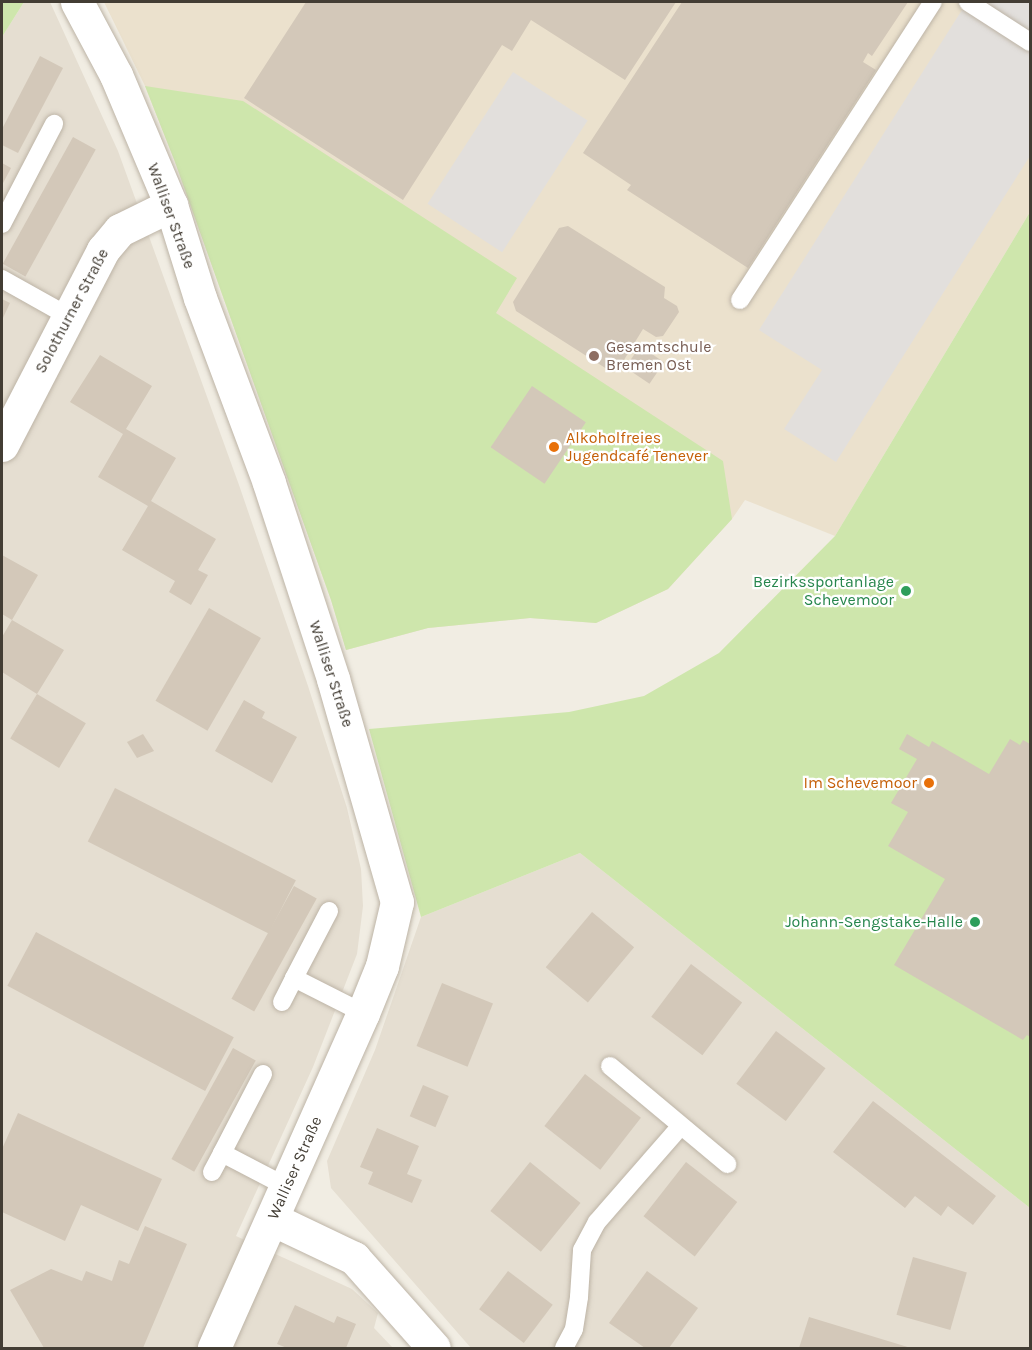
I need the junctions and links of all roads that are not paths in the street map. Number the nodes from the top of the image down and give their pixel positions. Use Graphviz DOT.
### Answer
graph roads {
  1 [pos="78,2"];
  2 [pos="933,2"];
  3 [pos="968,2"];
  4 [pos="1030,42"];
  5 [pos="54,124"];
  6 [pos="171,204"];
  7 [pos="2,224"];
  8 [pos="2,279"];
  9 [pos="740,300"];
  10 [pos="68,316"];
  11 [pos="2,445"];
  12 [pos="329,911"];
  13 [pos="294,978"];
  14 [pos="282,1002"];
  15 [pos="363,1013"];
  16 [pos="610,1066"];
  17 [pos="263,1074"];
  18 [pos="680,1126"];
  19 [pos="222,1153"];
  20 [pos="727,1164"];
  21 [pos="212,1172"];
  22 [pos="287,1187"];
  23 [pos="272,1219"];
  24 [pos="214,1348"];
  25 [pos="434,1348"];
  26 [pos="564,1348"];
  1 -- 6 [label="street, Walliser Straße"];
  2 -- 9 [label="lane"];
  3 -- 4 [label="lane"];
  5 -- 7 [label="lane"];
  6 -- 10 [label="street, Solothurner Straße"];
  6 -- 15 [label="street, Walliser Straße"];
  8 -- 10 [label="lane"];
  10 -- 11 [label="street, Solothurner Straße"];
  12 -- 13 [label="lane"];
  13 -- 14 [label="lane"];
  13 -- 15 [label="lane"];
  15 -- 22 [label="street, Walliser Straße"];
  16 -- 18 [label="lane"];
  17 -- 19 [label="lane"];
  18 -- 20 [label="lane"];
  18 -- 26 [label="lane"];
  19 -- 21 [label="lane"];
  19 -- 22 [label="lane"];
  22 -- 23 [label="street, Walliser Straße"];
  23 -- 24 [label="street, Walliser Straße"];
  23 -- 25 [label="street"];
}
